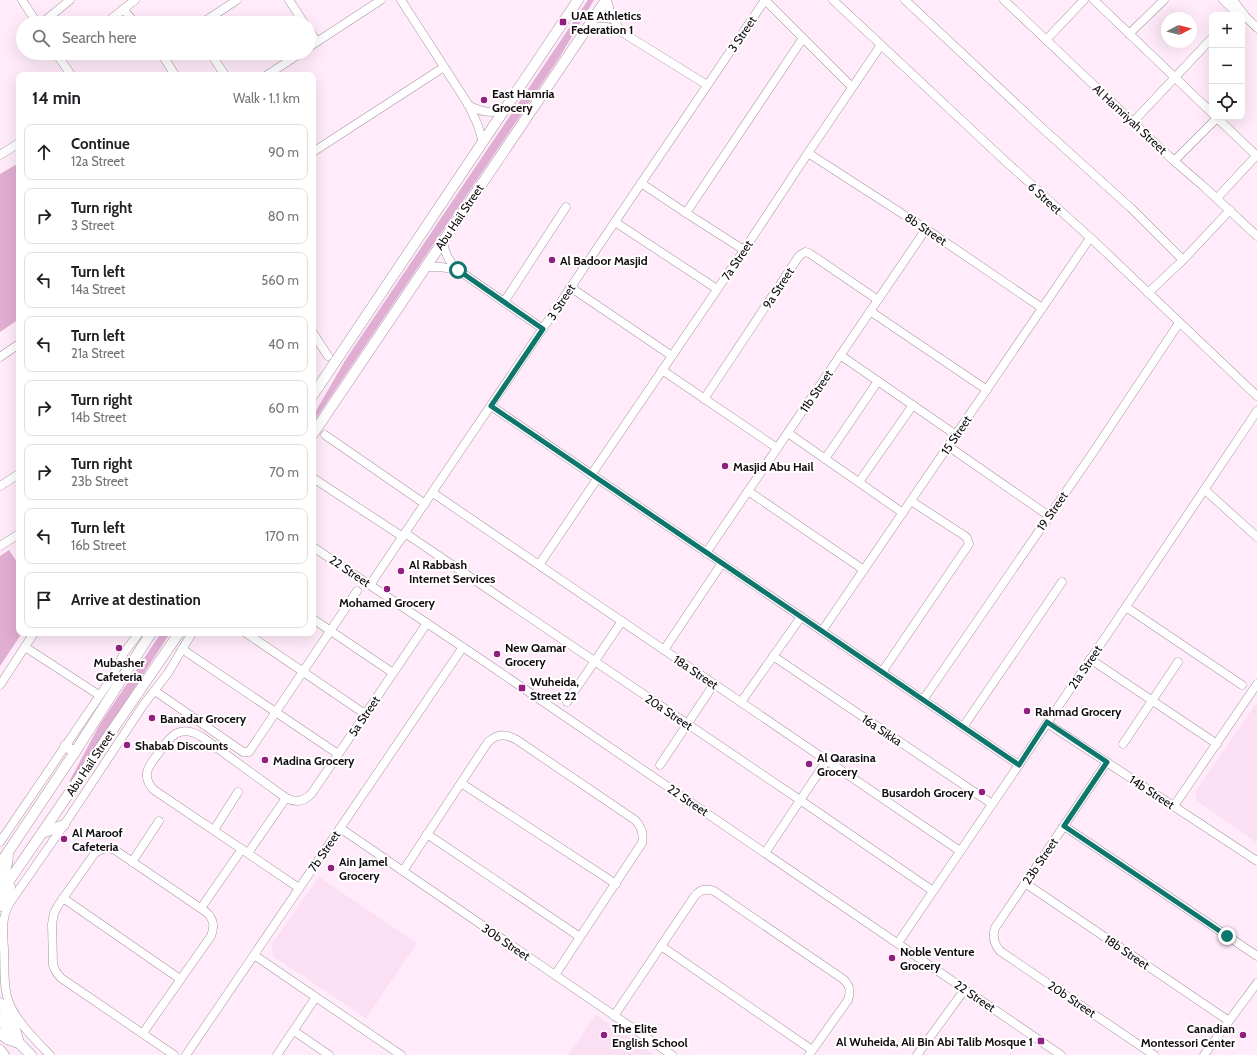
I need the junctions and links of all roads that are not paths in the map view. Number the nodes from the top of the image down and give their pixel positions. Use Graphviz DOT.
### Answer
graph roads {
  1 [pos="22,0"];
  2 [pos="70,0"];
  3 [pos="134,0"];
  4 [pos="238,0"];
  5 [pos="289,0"];
  6 [pos="382,0"];
  7 [pos="401,0"];
  8 [pos="578,0"];
  9 [pos="606,0"];
  10 [pos="765,0"];
  11 [pos="833,0"];
  12 [pos="905,0"];
  13 [pos="1004,0"];
  14 [pos="1084,0"];
  15 [pos="1094,0"];
  16 [pos="1164,0"];
  17 [pos="1222,0"];
  18 [pos="1233,0"];
  19 [pos="124,9"];
  20 [pos="1237,12"];
  21 [pos="32,16"];
  22 [pos="51,16"];
  23 [pos="115,16"];
  24 [pos="130,16"];
  25 [pos="213,16"];
  26 [pos="299,16"];
  27 [pos="1245,16"];
  28 [pos="587,28"];
  29 [pos="1257,28"];
  30 [pos="620,31"];
  31 [pos="1129,34"];
  32 [pos="804,38"];
  33 [pos="1046,40"];
  34 [pos="1209,41"];
  35 [pos="317,42"];
  36 [pos="881,45"];
  37 [pos="61,60"];
  38 [pos="166,60"];
  39 [pos="215,60"];
  40 [pos="290,60"];
  41 [pos="444,67"];
  42 [pos="69,72"];
  43 [pos="173,72"];
  44 [pos="223,72"];
  45 [pos="272,72"];
  46 [pos="1175,77"];
  47 [pos="708,85"];
  48 [pos="852,87"];
  49 [pos="468,104"];
  50 [pos="504,110"];
  51 [pos="1209,110"];
  52 [pos="1211,120"];
  53 [pos="1219,120"];
  54 [pos="1133,122"];
  55 [pos="483,142"];
  56 [pos="16,145"];
  57 [pos="316,150"];
  58 [pos="808,153"];
  59 [pos="0,155"];
  60 [pos="1257,156"];
  61 [pos="1174,161"];
  62 [pos="641,183"];
  63 [pos="1217,198"];
  64 [pos="566,207"];
  65 [pos="1230,210"];
  66 [pos="686,213"];
  67 [pos="615,222"];
  68 [pos="926,228"];
  69 [pos="1257,236"];
  70 [pos="1090,238"];
  71 [pos="443,241"];
  72 [pos="744,250"];
  73 [pos="1184,260"];
  74 [pos="425,267"];
  75 [pos="458,270"];
  76 [pos="570,287"];
  77 [pos="717,290"];
  78 [pos="1148,293"];
  79 [pos="878,300"];
  80 [pos="504,302"];
  81 [pos="1042,308"];
  82 [pos="870,311"];
  83 [pos="1179,323"];
  84 [pos="543,329"];
  85 [pos="316,338"];
  86 [pos="16,346"];
  87 [pos="840,355"];
  88 [pos="328,356"];
  89 [pos="672,356"];
  90 [pos="0,357"];
  91 [pos="662,370"];
  92 [pos="878,381"];
  93 [pos="987,390"];
  94 [pos="316,391"];
  95 [pos="1257,396"];
  96 [pos="704,399"];
  97 [pos="913,405"];
  98 [pos="491,406"];
  99 [pos="1257,411"];
  100 [pos="316,430"];
  101 [pos="788,433"];
  102 [pos="325,435"];
  103 [pos="956,435"];
  104 [pos="948,446"];
  105 [pos="777,448"];
  106 [pos="825,459"];
  107 [pos="16,476"];
  108 [pos="594,476"];
  109 [pos="316,480"];
  110 [pos="859,482"];
  111 [pos="0,486"];
  112 [pos="748,490"];
  113 [pos="1205,490"];
  114 [pos="433,493"];
  115 [pos="911,500"];
  116 [pos="425,504"];
  117 [pos="903,513"];
  118 [pos="1049,516"];
  119 [pos="404,535"];
  120 [pos="16,536"];
  121 [pos="1257,537"];
  122 [pos="0,546"];
  123 [pos="316,549"];
  124 [pos="706,553"];
  125 [pos="722,563"];
  126 [pos="539,565"];
  127 [pos="864,570"];
  128 [pos="1062,582"];
  129 [pos="370,585"];
  130 [pos="357,591"];
  131 [pos="1126,607"];
  132 [pos="801,617"];
  133 [pos="316,621"];
  134 [pos="622,621"];
  135 [pos="427,623"];
  136 [pos="330,631"];
  137 [pos="822,632"];
  138 [pos="32,636"];
  139 [pos="136,636"];
  140 [pos="149,636"];
  141 [pos="177,636"];
  142 [pos="190,636"];
  143 [pos="250,636"];
  144 [pos="25,647"];
  145 [pos="463,647"];
  146 [pos="182,649"];
  147 [pos="664,650"];
  148 [pos="773,656"];
  149 [pos="1090,659"];
  150 [pos="594,662"];
  151 [pos="1178,662"];
  152 [pos="303,671"];
  153 [pos="882,672"];
  154 [pos="393,673"];
  155 [pos="0,684"];
  156 [pos="714,684"];
  157 [pos="1257,684"];
  158 [pos="1242,685"];
  159 [pos="155,691"];
  160 [pos="99,695"];
  161 [pos="923,700"];
  162 [pos="1153,701"];
  163 [pos="567,702"];
  164 [pos="741,702"];
  165 [pos="276,712"];
  166 [pos="365,714"];
  167 [pos="1047,722"];
  168 [pos="687,724"];
  169 [pos="963,727"];
  170 [pos="1124,744"];
  171 [pos="1217,744"];
  172 [pos="65,746"];
  173 [pos="75,752"];
  174 [pos="338,754"];
  175 [pos="826,760"];
  176 [pos="1107,762"];
  177 [pos="660,765"];
  178 [pos="1019,765"];
  179 [pos="461,783"];
  180 [pos="238,792"];
  181 [pos="286,798"];
  182 [pos="800,800"];
  183 [pos="992,804"];
  184 [pos="1174,806"];
  185 [pos="159,821"];
  186 [pos="64,825"];
  187 [pos="1064,826"];
  188 [pos="340,828"];
  189 [pos="214,830"];
  190 [pos="42,833"];
  191 [pos="427,834"];
  192 [pos="0,842"];
  193 [pos="245,851"];
  194 [pos="960,851"];
  195 [pos="765,853"];
  196 [pos="4,855"];
  197 [pos="1257,861"];
  198 [pos="132,862"];
  199 [pos="0,864"];
  200 [pos="403,871"];
  201 [pos="11,878"];
  202 [pos="0,882"];
  203 [pos="1025,883"];
  204 [pos="616,884"];
  205 [pos="300,888"];
  206 [pos="933,891"];
  207 [pos="0,894"];
  208 [pos="63,898"];
  209 [pos="0,906"];
  210 [pos="201,908"];
  211 [pos="580,937"];
  212 [pos="994,942"];
  213 [pos="898,943"];
  214 [pos="661,946"];
  215 [pos="254,955"];
  216 [pos="1257,956"];
  217 [pos="555,975"];
  218 [pos="180,979"];
  219 [pos="1257,982"];
  220 [pos="966,989"];
  221 [pos="316,997"];
  222 [pos="0,1003"];
  223 [pos="614,1016"];
  224 [pos="0,1019"];
  225 [pos="1229,1022"];
  226 [pos="294,1031"];
  227 [pos="0,1033"];
  228 [pos="143,1034"];
  229 [pos="19,1043"];
  230 [pos="0,1050"];
  231 [pos="810,1053"];
  232 [pos="0,1054"];
  233 [pos="4,1055"];
  234 [pos="31,1055"];
  235 [pos="50,1055"];
  236 [pos="174,1055"];
  237 [pos="186,1055"];
  238 [pos="277,1055"];
  239 [pos="329,1055"];
  240 [pos="400,1055"];
  241 [pos="672,1055"];
  242 [pos="917,1055"];
  243 [pos="1062,1055"];
  244 [pos="1154,1055"];
  245 [pos="1204,1055"];
  1 -- 21 [label="street"];
  2 -- 22 [label="street"];
  3 -- 19 [label="street"];
  4 -- 25 [label="street"];
  5 -- 26 [label="street"];
  6 -- 35 [label="street"];
  7 -- 41 [label="street"];
  8 -- 50 [label="main road, Abu Hail Street"];
  9 -- 28 [label="main road, Abu Hail Street"];
  9 -- 30 [label="street"];
  10 -- 32 [label="street"];
  10 -- 47 [label="street, 3 Street"];
  11 -- 36 [label="street, 6 Street"];
  12 -- 73 [label="street"];
  13 -- 33 [label="street, Al Hamriyah Street"];
  14 -- 33 [label="street"];
  15 -- 31 [label="street"];
  16 -- 31 [label="street"];
  17 -- 20 [label="street"];
  18 -- 20 [label="street"];
  19 -- 23 [label="street"];
  19 -- 24 [label="street"];
  27 -- 29 [label="street"];
  28 -- 30 [label="street"];
  28 -- 71 [label="main road, Abu Hail Street"];
  30 -- 47 [label="street"];
  31 -- 46 [label="street"];
  32 -- 48 [label="street"];
  32 -- 66 [label="street"];
  33 -- 54 [label="street, Al Hamriyah Street"];
  34 -- 46 [label="street"];
  36 -- 48 [label="street, 7a Street"];
  36 -- 70 [label="street, 6 Street"];
  37 -- 42 [label="street"];
  38 -- 43 [label="street"];
  39 -- 44 [label="street"];
  40 -- 45 [label="street"];
  41 -- 49 [label="street"];
  41 -- 57 [label="street"];
  46 -- 51 [label="street"];
  46 -- 54 [label="street"];
  47 -- 62 [label="street, 3 Street"];
  48 -- 58 [label="street, 7a Street"];
  49 -- 50 [label="street"];
  49 -- 55 [label="street"];
  50 -- 55 [label="main road, Abu Hail Street"];
  52 -- 61 [label="street"];
  53 -- 60 [label="street"];
  54 -- 61 [label="street, Al Hamriyah Street"];
  55 -- 94 [label="main road, Abu Hail Street"];
  56 -- 59 [label="street"];
  58 -- 68 [label="street, 8b Street"];
  58 -- 72 [label="street, 7a Street"];
  60 -- 63 [label="street"];
  61 -- 63 [label="street, Al Hamriyah Street"];
  62 -- 66 [label="street"];
  62 -- 67 [label="street, 3 Street"];
  63 -- 65 [label="street, Al Hamriyah Street"];
  64 -- 80 [label="street"];
  65 -- 69 [label="street, Al Hamriyah Street"];
  65 -- 73 [label="street"];
  66 -- 72 [label="street"];
  67 -- 76 [label="street, 3 Street"];
  67 -- 77 [label="street"];
  68 -- 79 [label="street, 11b Street"];
  68 -- 81 [label="street, 8b Street"];
  70 -- 78 [label="street, 6 Street"];
  70 -- 81 [label="street, 15 Street"];
  71 -- 74 [label="main road, Abu Hail Street"];
  71 -- 75 [label="street"];
  72 -- 77 [label="street, 7a Street"];
  73 -- 78 [label="street"];
  74 -- 75 [label="street"];
  74 -- 100 [label="main road, Abu Hail Street"];
  75 -- 80 [label="street"];
  76 -- 84 [label="street, 3 Street"];
  76 -- 89 [label="street"];
  77 -- 89 [label="street, 7a Street"];
  78 -- 83 [label="street, 6 Street"];
  79 -- 82 [label="street, 11b Street"];
  79 -- 96 [label="street, 9a Street"];
  80 -- 84 [label="street"];
  81 -- 93 [label="street, 15 Street"];
  82 -- 87 [label="street, 11b Street"];
  82 -- 93 [label="street"];
  83 -- 95 [label="street, 6 Street"];
  83 -- 118 [label="street, 19 Street"];
  84 -- 98 [label="street, 3 Street"];
  85 -- 88 [label="street"];
  86 -- 90 [label="street"];
  87 -- 92 [label="street"];
  87 -- 101 [label="street, 11b Street"];
  89 -- 91 [label="street, 7a Street"];
  91 -- 96 [label="street"];
  91 -- 108 [label="street, 7a Street"];
  92 -- 97 [label="street"];
  92 -- 106 [label="street"];
  93 -- 103 [label="street, 15 Street"];
  96 -- 105 [label="street"];
  97 -- 103 [label="street"];
  97 -- 110 [label="street"];
  98 -- 108 [label="street"];
  98 -- 114 [label="street, 3 Street"];
  99 -- 113 [label="street, 21a Street"];
  101 -- 105 [label="street, 11b Street"];
  101 -- 106 [label="street"];
  102 -- 116 [label="street"];
  103 -- 104 [label="street, 15 Street"];
  104 -- 115 [label="street, 15 Street"];
  104 -- 118 [label="street"];
  105 -- 112 [label="street, 11b Street"];
  106 -- 110 [label="street"];
  107 -- 111 [label="street"];
  108 -- 124 [label="street"];
  108 -- 126 [label="street, 7a Street"];
  109 -- 119 [label="street, 20a Street"];
  110 -- 117 [label="street"];
  112 -- 124 [label="street, 11b Street"];
  112 -- 127 [label="street"];
  113 -- 121 [label="street"];
  113 -- 131 [label="street, 21a Street"];
  114 -- 116 [label="street, 3 Street"];
  114 -- 126 [label="street, 18a Street"];
  115 -- 117 [label="street, 15 Street"];
  115 -- 153 [label="street"];
  116 -- 119 [label="street, 3 Street"];
  117 -- 127 [label="street, 15 Street"];
  118 -- 161 [label="street, 19 Street"];
  119 -- 129 [label="street, 3 Street"];
  119 -- 150 [label="street, 20a Street"];
  120 -- 122 [label="street"];
  123 -- 129 [label="street, 22 Street"];
  124 -- 125 [label="street"];
  125 -- 132 [label="street"];
  125 -- 147 [label="street"];
  126 -- 134 [label="street, 18a Street"];
  127 -- 137 [label="street, 15 Street"];
  128 -- 169 [label="street"];
  129 -- 135 [label="street, 22 Street"];
  130 -- 136 [label="street"];
  131 -- 149 [label="street, 21a Street"];
  131 -- 158 [label="street"];
  132 -- 137 [label="street"];
  132 -- 148 [label="street"];
  133 -- 136 [label="street"];
  134 -- 147 [label="street, 18a Street"];
  134 -- 150 [label="street"];
  135 -- 145 [label="street, 22 Street"];
  135 -- 154 [label="street, 5a Street"];
  136 -- 152 [label="street"];
  136 -- 154 [label="street"];
  137 -- 153 [label="street"];
  138 -- 144 [label="street"];
  139 -- 160 [label="street"];
  140 -- 173 [label="main road, Abu Hail Street"];
  141 -- 190 [label="main road, Abu Hail Street"];
  142 -- 146 [label="street"];
  143 -- 152 [label="street"];
  144 -- 155 [label="street"];
  144 -- 160 [label="street"];
  145 -- 188 [label="street, 7b Street"];
  145 -- 195 [label="street, 22 Street"];
  146 -- 159 [label="street"];
  146 -- 165 [label="street"];
  147 -- 156 [label="street, 18a Street"];
  148 -- 164 [label="street"];
  148 -- 183 [label="street, 16a Sikka"];
  149 -- 162 [label="street"];
  149 -- 167 [label="street, 21a Street"];
  150 -- 163 [label="street"];
  150 -- 168 [label="street, 20a Street"];
  151 -- 162 [label="street"];
  152 -- 165 [label="street"];
  152 -- 166 [label="street"];
  153 -- 161 [label="street"];
  154 -- 166 [label="street, 5a Street"];
  156 -- 164 [label="street, 18a Street"];
  156 -- 168 [label="street"];
  157 -- 171 [label="street"];
  159 -- 165 [label="street"];
  159 -- 186 [label="street"];
  160 -- 172 [label="street"];
  161 -- 169 [label="street"];
  162 -- 170 [label="street"];
  162 -- 171 [label="street"];
  164 -- 175 [label="street, 18a Street"];
  165 -- 174 [label="street"];
  166 -- 174 [label="street, 5a Street"];
  167 -- 176 [label="street, 14b Street"];
  167 -- 178 [label="street, 21a Street"];
  168 -- 177 [label="street"];
  168 -- 182 [label="street, 20a Street"];
  169 -- 178 [label="street"];
  171 -- 184 [label="street"];
  172 -- 173 [label="main road"];
  172 -- 192 [label="street"];
  173 -- 196 [label="main road, Abu Hail Street"];
  174 -- 181 [label="street, 5a Street"];
  175 -- 182 [label="street"];
  175 -- 194 [label="street, 18a Street"];
  176 -- 184 [label="street, 14b Street"];
  176 -- 187 [label="street, 23b Street"];
  178 -- 183 [label="street, 21a Street"];
  179 -- 191 [label="street"];
  179 -- 204 [label="street"];
  179 -- 204 [label="street"];
  180 -- 189 [label="street"];
  181 -- 189 [label="street"];
  181 -- 193 [label="street"];
  182 -- 195 [label="street"];
  182 -- 206 [label="street, 20a Street"];
  183 -- 194 [label="street, 21a Street"];
  184 -- 197 [label="street, 14b Street"];
  185 -- 198 [label="street"];
  186 -- 190 [label="main road"];
  186 -- 235 [label="street"];
  187 -- 203 [label="street, 23b Street"];
  187 -- 216 [label="street"];
  188 -- 200 [label="street, 30b Street"];
  188 -- 205 [label="street, 7b Street"];
  189 -- 193 [label="street"];
  190 -- 201 [label="main road, Abu Hail Street"];
  191 -- 200 [label="street"];
  191 -- 211 [label="street"];
  193 -- 205 [label="street"];
  193 -- 210 [label="street"];
  194 -- 206 [label="street, 21a Street"];
  195 -- 213 [label="street, 22 Street"];
  196 -- 199 [label="main road, Abu Hail Street"];
  196 -- 202 [label="main road"];
  198 -- 208 [label="street"];
  198 -- 210 [label="street"];
  200 -- 217 [label="street, 30b Street"];
  201 -- 207 [label="main road, Abu Hail Street"];
  201 -- 209 [label="main road"];
  203 -- 212 [label="street, 23b Street"];
  203 -- 225 [label="street, 18b Street"];
  204 -- 211 [label="street"];
  205 -- 215 [label="street, 7b Street"];
  206 -- 213 [label="street, 21a Street"];
  208 -- 218 [label="street"];
  208 -- 228 [label="street"];
  210 -- 218 [label="street"];
  211 -- 217 [label="street"];
  212 -- 244 [label="street, 20b Street"];
  213 -- 220 [label="street, 22 Street"];
  214 -- 223 [label="street"];
  214 -- 231 [label="street"];
  214 -- 231 [label="street"];
  215 -- 221 [label="street"];
  215 -- 237 [label="street, 7b Street"];
  217 -- 223 [label="street, 30b Street"];
  218 -- 228 [label="street"];
  219 -- 225 [label="street"];
  220 -- 242 [label="street"];
  220 -- 243 [label="street, 22 Street"];
  221 -- 226 [label="street"];
  221 -- 240 [label="street"];
  222 -- 229 [label="main road"];
  223 -- 241 [label="street, 30b Street"];
  224 -- 229 [label="main road"];
  225 -- 245 [label="street"];
  226 -- 238 [label="street"];
  226 -- 239 [label="street"];
  227 -- 229 [label="main road"];
  228 -- 236 [label="street"];
  229 -- 234 [label="main road"];
  230 -- 233 [label="main road"];
  232 -- 233 [label="main road"];
}
